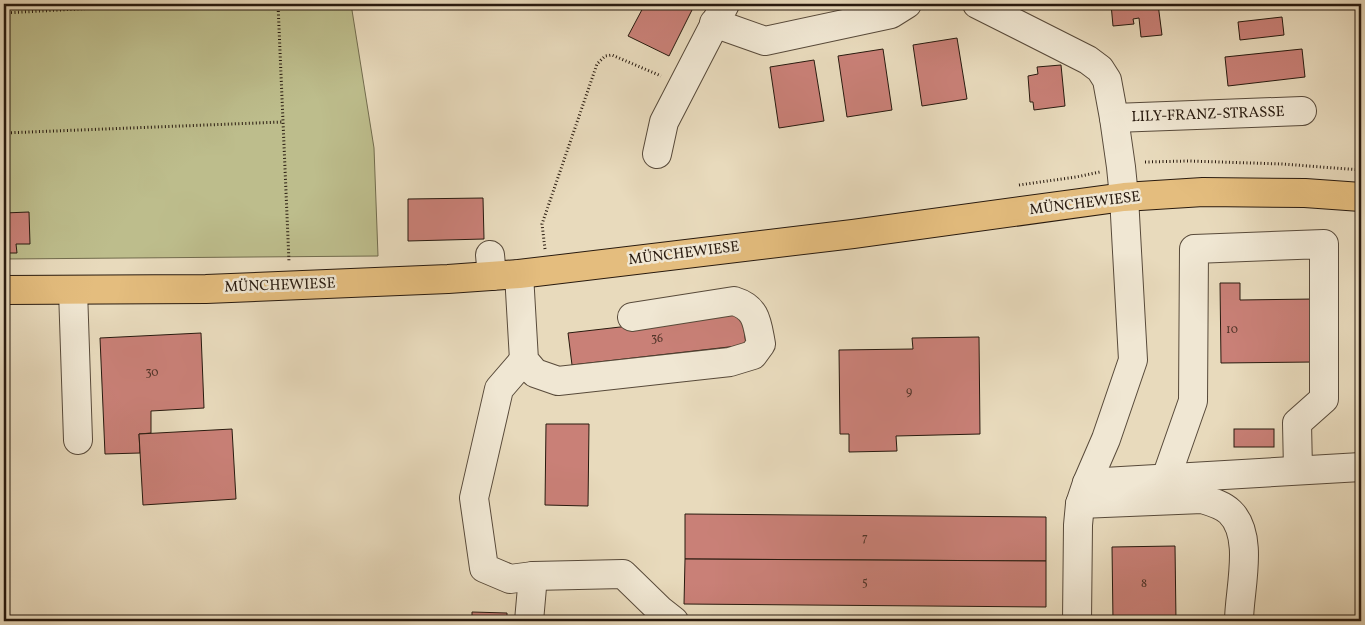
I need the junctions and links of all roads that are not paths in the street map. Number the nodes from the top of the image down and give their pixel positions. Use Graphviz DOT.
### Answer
graph roads {
  1 [pos="907,4"];
  2 [pos="977,4"];
  3 [pos="720,13"];
  4 [pos="1302,111"];
  5 [pos="1114,118"];
  6 [pos="657,154"];
  7 [pos="1361,197"];
  8 [pos="1124,198"];
  9 [pos="519,274"];
  10 [pos="4,290"];
  11 [pos="73,290"];
  12 [pos="632,317"];
  13 [pos="524,360"];
  14 [pos="78,440"];
  15 [pos="1361,467"];
  16 [pos="1298,470"];
  17 [pos="1166,478"];
  18 [pos="1084,493"];
  19 [pos="533,576"];
  20 [pos="530,621"];
  21 [pos="674,621"];
  22 [pos="1077,621"];
  23 [pos="1239,621"];
  1 -- 3 [label="street"];
  2 -- 5 [label="street, LILY-FRANZ-STRASSE"];
  3 -- 6 [label="street"];
  4 -- 5 [label="street, LILY-FRANZ-STRASSE"];
  5 -- 8 [label="street, LILY-FRANZ-STRASSE"];
  7 -- 8 [label="main road, MÜNCHEWIESE"];
  8 -- 9 [label="main road, MÜNCHEWIESE"];
  8 -- 18 [label="street, LILY-FRANZ-STRASSE"];
  9 -- 11 [label="main road, MÜNCHEWIESE"];
  9 -- 13 [label="street"];
  10 -- 11 [label="main road, MÜNCHEWIESE"];
  11 -- 14 [label="street"];
  12 -- 13 [label="street"];
  13 -- 19 [label="street"];
  15 -- 16 [label="street"];
  16 -- 17 [label="street"];
  16 -- 17 [label="street"];
  17 -- 18 [label="street"];
  18 -- 22 [label="street, LILY-FRANZ-STRASSE"];
  18 -- 23 [label="street"];
  19 -- 20 [label="street"];
  19 -- 21 [label="street"];
}
